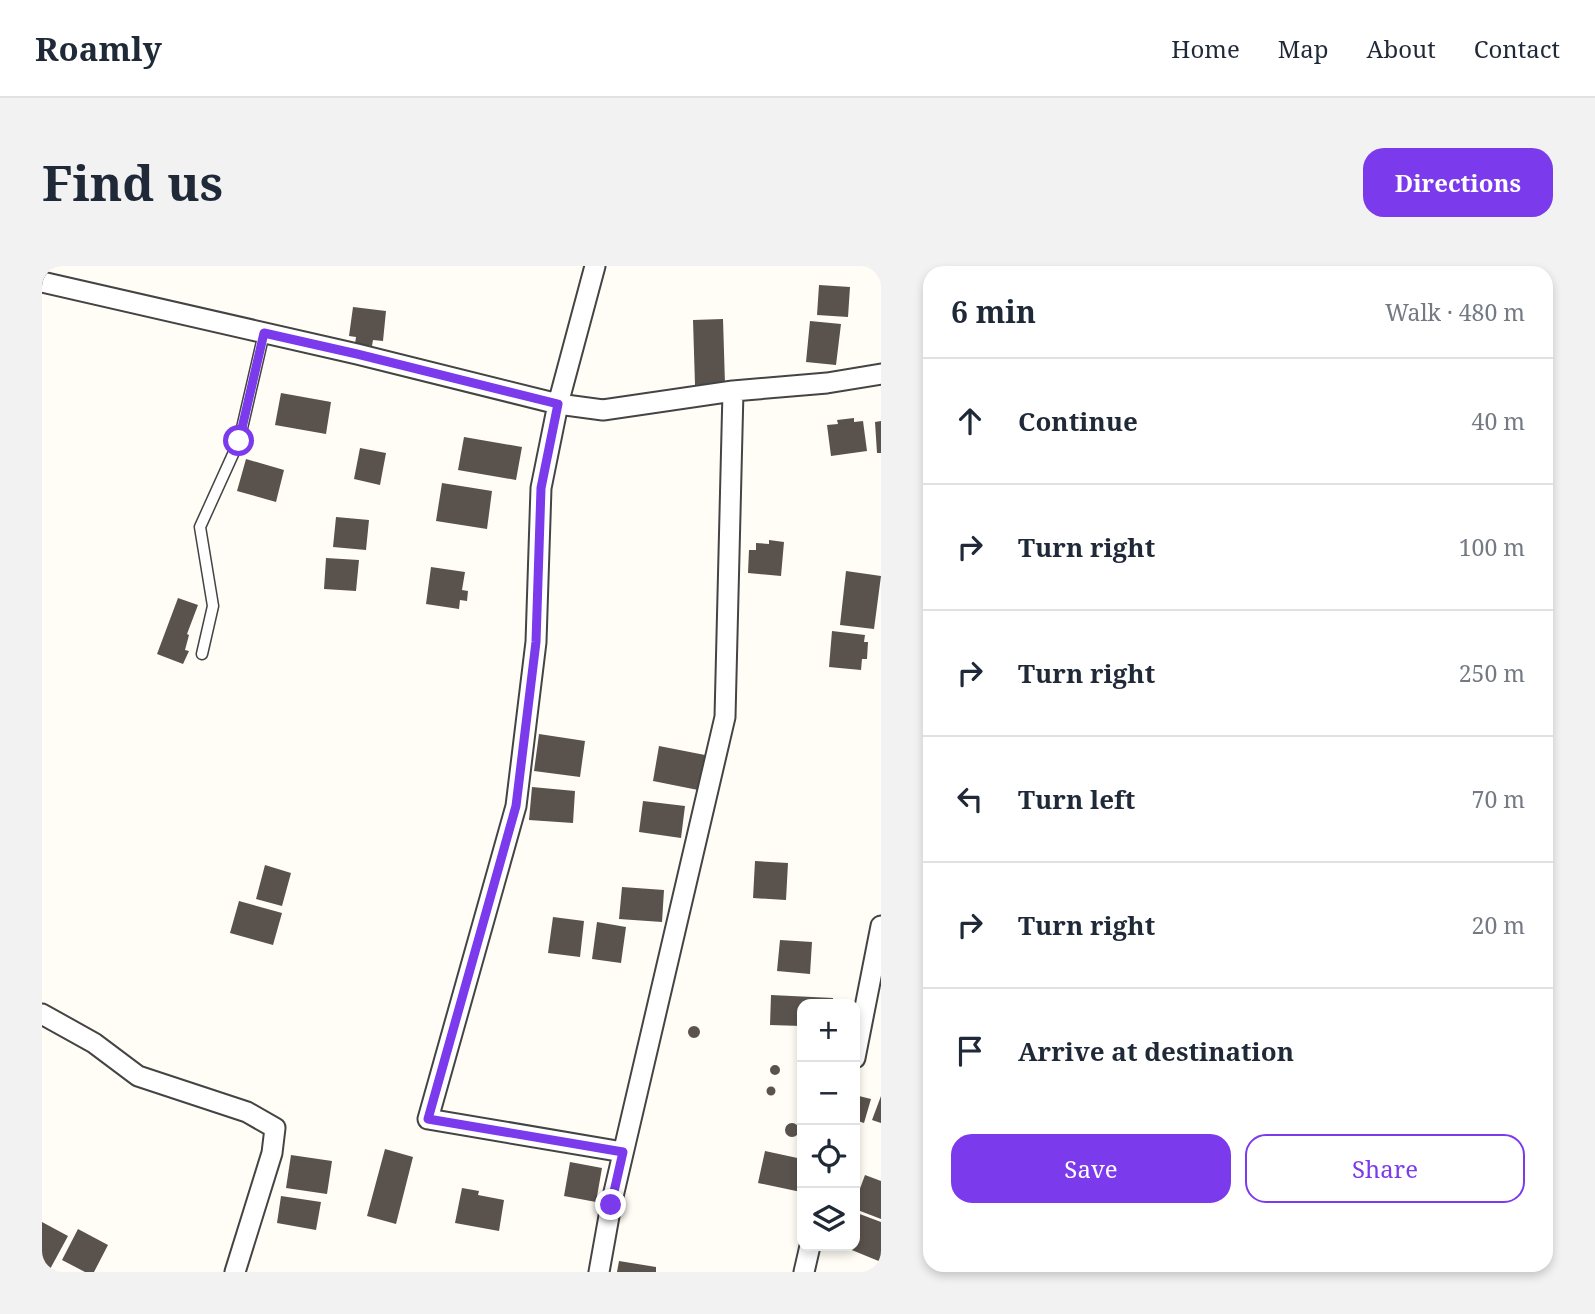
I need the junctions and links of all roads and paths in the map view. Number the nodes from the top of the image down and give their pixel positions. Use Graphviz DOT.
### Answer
graph roads {
  1 [pos="595,266"];
  2 [pos="42,282"];
  3 [pos="264,333"];
  4 [pos="881,374"];
  5 [pos="733,391"];
  6 [pos="558,404"];
  7 [pos="202,654"];
  8 [pos="881,926"];
  9 [pos="42,1014"];
  10 [pos="860,1033"];
  11 [pos="623,1152"];
  12 [pos="809,1251"];
  13 [pos="235,1272"];
  14 [pos="599,1272"];
  15 [pos="803,1272"];
  1 -- 6 [label="street"];
  2 -- 3 [label="street"];
  3 -- 6 [label="street"];
  3 -- 7 [label="lane"];
  4 -- 5 [label="street"];
  5 -- 6 [label="street"];
  5 -- 11 [label="street"];
  6 -- 11 [label="street"];
  8 -- 10 [label="street"];
  9 -- 13 [label="street"];
  11 -- 14 [label="street"];
  12 -- 15 [label="street"];
}
